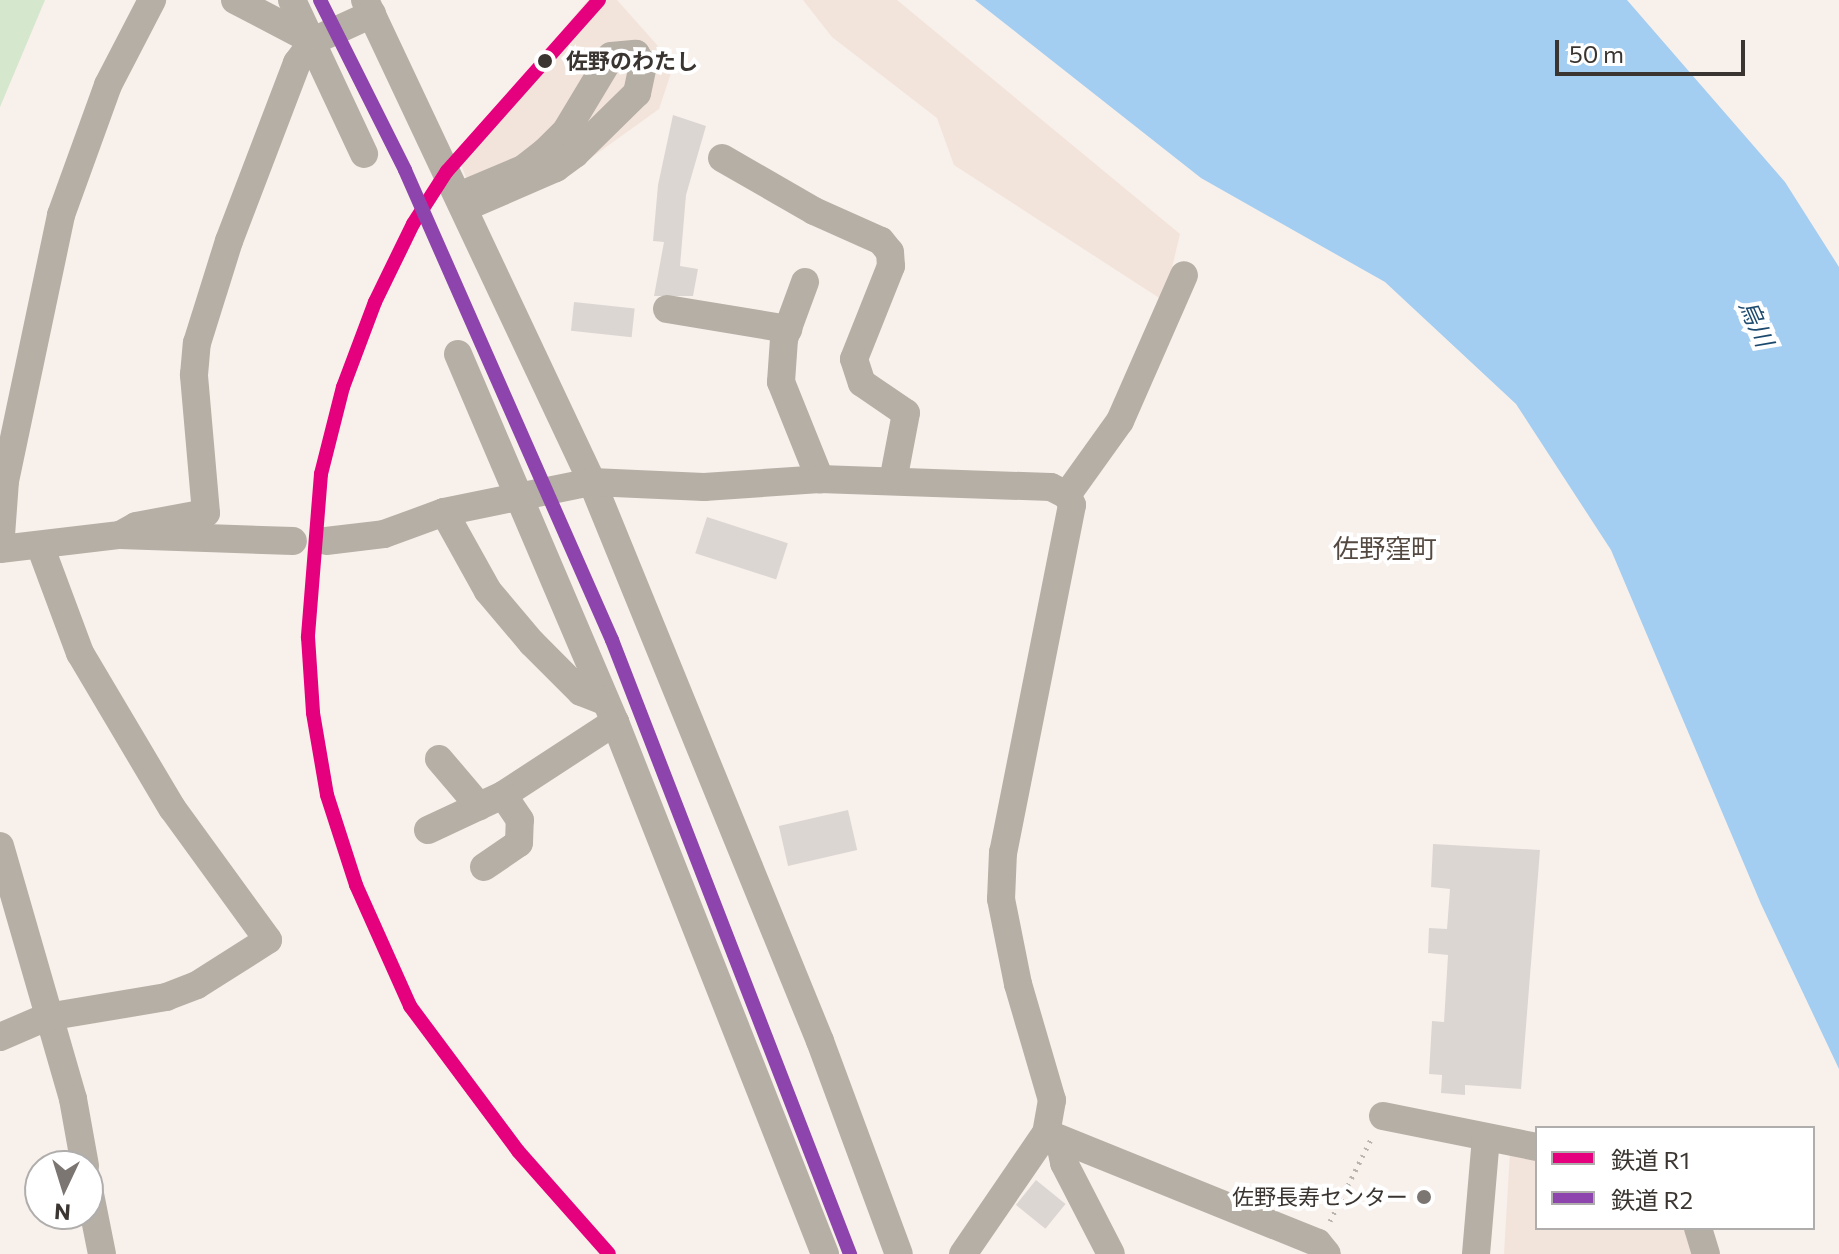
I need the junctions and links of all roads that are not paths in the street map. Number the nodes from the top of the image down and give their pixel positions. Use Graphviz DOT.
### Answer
graph roads {
  1 [pos="152,0"];
  2 [pos="235,0"];
  3 [pos="292,0"];
  4 [pos="369,7"];
  5 [pos="313,41"];
  6 [pos="364,154"];
  7 [pos="722,158"];
  8 [pos="462,201"];
  9 [pos="1184,275"];
  10 [pos="805,282"];
  11 [pos="667,309"];
  12 [pos="788,329"];
  13 [pos="458,354"];
  14 [pos="820,479"];
  15 [pos="893,481"];
  16 [pos="592,482"];
  17 [pos="1067,495"];
  18 [pos="519,498"];
  19 [pos="444,512"];
  20 [pos="120,535"];
  21 [pos="293,541"];
  22 [pos="326,541"];
  23 [pos="41,548"];
  24 [pos="0,549"];
  25 [pos="610,711"];
  26 [pos="439,759"];
  27 [pos="491,800"];
  28 [pos="428,830"];
  29 [pos="0,846"];
  30 [pos="484,867"];
  31 [pos="47,1017"];
  32 [pos="0,1037"];
  33 [pos="1383,1116"];
  34 [pos="1052,1136"];
  35 [pos="1486,1137"];
  36 [pos="1535,1147"];
  37 [pos="82,1150"];
  38 [pos="97,1230"];
  39 [pos="1699,1230"];
  40 [pos="1322,1249"];
  41 [pos="102,1254"];
  42 [pos="825,1254"];
  43 [pos="899,1254"];
  44 [pos="963,1254"];
  45 [pos="1111,1254"];
  46 [pos="1476,1254"];
  47 [pos="1706,1254"];
  1 -- 24 [label="street"];
  2 -- 5 [label="street"];
  3 -- 5 [label="street"];
  4 -- 5 [label="street"];
  4 -- 8 [label="street"];
  5 -- 6 [label="street"];
  5 -- 20 [label="street"];
  7 -- 15 [label="street"];
  8 -- 8 [label="street"];
  8 -- 16 [label="street"];
  9 -- 17 [label="street"];
  10 -- 12 [label="street"];
  11 -- 12 [label="street"];
  12 -- 14 [label="street"];
  13 -- 18 [label="street"];
  14 -- 15 [label="street"];
  14 -- 16 [label="street"];
  15 -- 17 [label="street"];
  16 -- 18 [label="street"];
  16 -- 43 [label="street"];
  17 -- 34 [label="street"];
  18 -- 19 [label="street"];
  18 -- 25 [label="street"];
  19 -- 22 [label="street"];
  19 -- 25 [label="street"];
  20 -- 21 [label="street"];
  20 -- 23 [label="street"];
  23 -- 24 [label="street"];
  23 -- 31 [label="street"];
  25 -- 27 [label="street"];
  25 -- 42 [label="street"];
  26 -- 27 [label="street"];
  27 -- 28 [label="street"];
  27 -- 30 [label="street"];
  29 -- 31 [label="street"];
  31 -- 32 [label="street"];
  31 -- 37 [label="street"];
  33 -- 35 [label="street"];
  34 -- 40 [label="street"];
  34 -- 44 [label="street"];
  34 -- 45 [label="street"];
  35 -- 36 [label="street"];
  35 -- 46 [label="street"];
  38 -- 41 [label="street"];
  39 -- 47 [label="street"];
}
